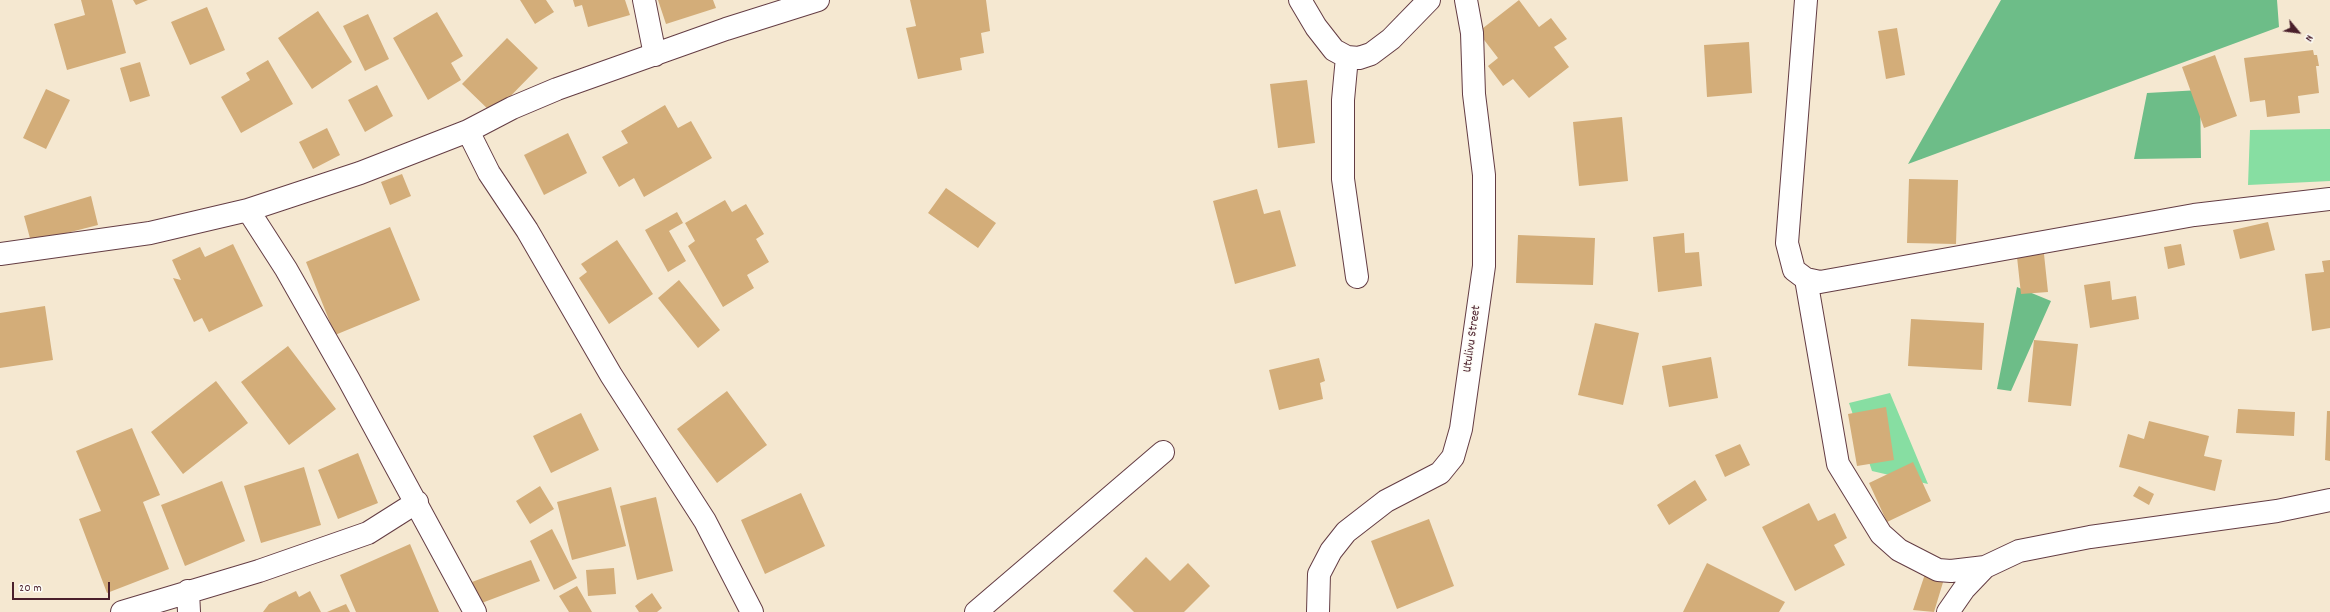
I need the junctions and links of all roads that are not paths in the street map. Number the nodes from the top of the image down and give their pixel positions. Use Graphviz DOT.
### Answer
graph roads {
  1 [pos="644,0"];
  2 [pos="818,0"];
  3 [pos="1300,0"];
  4 [pos="1429,0"];
  5 [pos="1466,0"];
  6 [pos="1806,0"];
  7 [pos="656,55"];
  8 [pos="1347,57"];
  9 [pos="468,131"];
  10 [pos="2330,199"];
  11 [pos="248,210"];
  12 [pos="0,254"];
  13 [pos="1357,277"];
  14 [pos="1806,279"];
  15 [pos="1163,452"];
  16 [pos="2330,500"];
  17 [pos="417,502"];
  18 [pos="1985,567"];
  19 [pos="189,602"];
  20 [pos="122,612"];
  21 [pos="475,612"];
  22 [pos="752,612"];
  23 [pos="976,612"];
  24 [pos="1318,612"];
  25 [pos="1948,612"];
  1 -- 7 [label="street"];
  2 -- 7 [label="street"];
  3 -- 8 [label="street"];
  4 -- 8 [label="street"];
  5 -- 24 [label="street, Utulivu Street"];
  6 -- 14 [label="street"];
  7 -- 9 [label="street"];
  8 -- 13 [label="street"];
  9 -- 11 [label="street"];
  9 -- 22 [label="street"];
  10 -- 14 [label="street"];
  11 -- 12 [label="street"];
  11 -- 17 [label="street"];
  14 -- 18 [label="street"];
  15 -- 23 [label="street"];
  16 -- 18 [label="street"];
  17 -- 19 [label="street"];
  17 -- 21 [label="street"];
  18 -- 25 [label="street"];
  19 -- 20 [label="street"];
}
